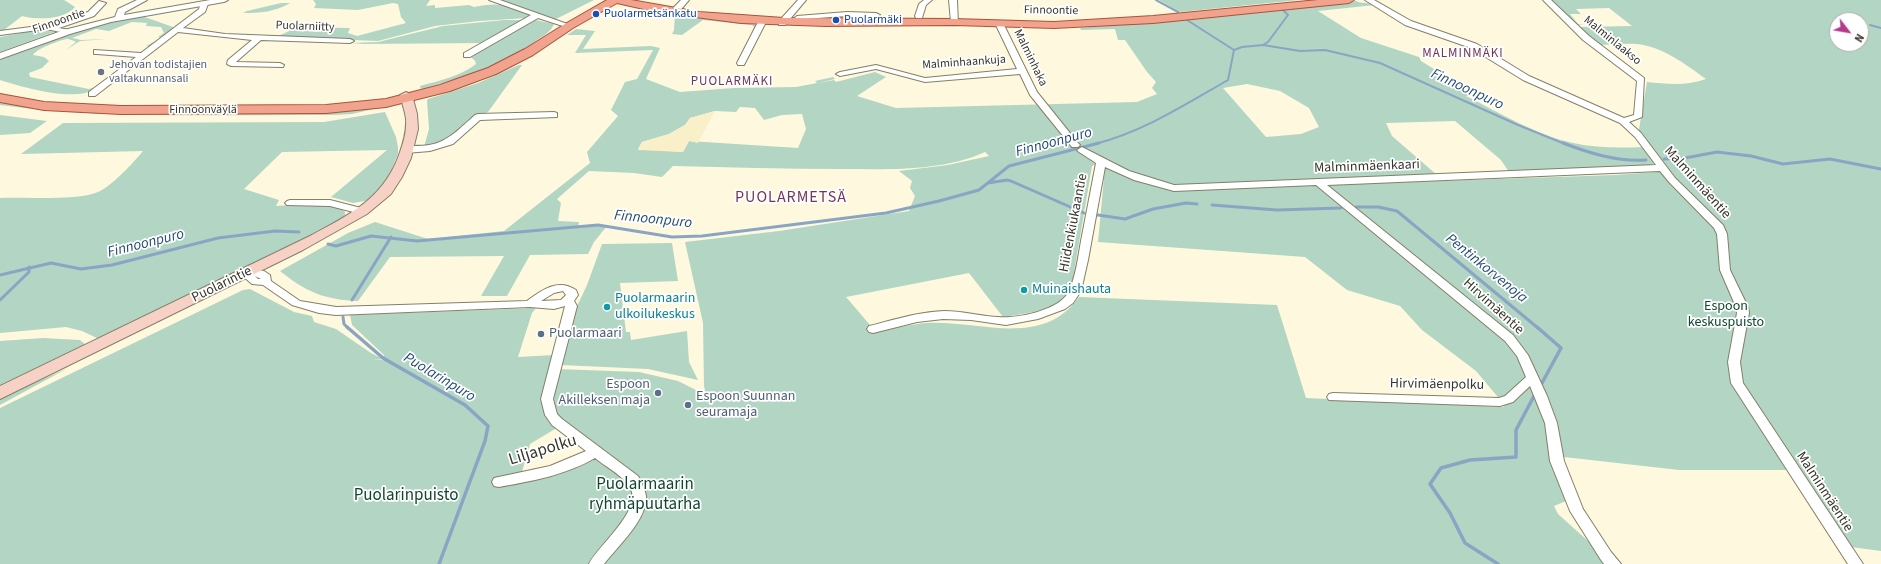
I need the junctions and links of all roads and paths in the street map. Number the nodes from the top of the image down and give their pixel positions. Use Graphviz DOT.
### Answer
graph roads {
  1 [pos="143,0"];
  2 [pos="224,0"];
  3 [pos="234,0"];
  4 [pos="493,0"];
  5 [pos="605,0"];
  6 [pos="615,0"];
  7 [pos="632,0"];
  8 [pos="685,0"];
  9 [pos="802,0"];
  10 [pos="928,0"];
  11 [pos="953,0"];
  12 [pos="1349,0"];
  13 [pos="1369,0"];
  14 [pos="1547,0"];
  15 [pos="102,3"];
  16 [pos="204,5"];
  17 [pos="657,8"];
  18 [pos="675,11"];
  19 [pos="127,12"];
  20 [pos="537,15"];
  21 [pos="876,15"];
  22 [pos="918,16"];
  23 [pos="762,22"];
  24 [pos="955,22"];
  25 [pos="787,23"];
  26 [pos="999,23"];
  27 [pos="565,25"];
  28 [pos="51,28"];
  29 [pos="177,30"];
  30 [pos="67,32"];
  31 [pos="0,33"];
  32 [pos="259,38"];
  33 [pos="350,41"];
  34 [pos="98,52"];
  35 [pos="143,55"];
  36 [pos="467,55"];
  37 [pos="0,56"];
  38 [pos="741,63"];
  39 [pos="280,65"];
  40 [pos="1021,71"];
  41 [pos="840,74"];
  42 [pos="0,90"];
  43 [pos="92,94"];
  44 [pos="0,98"];
  45 [pos="401,98"];
  46 [pos="1041,103"];
  47 [pos="554,115"];
  48 [pos="1623,121"];
  49 [pos="408,145"];
  50 [pos="1101,162"];
  51 [pos="1662,168"];
  52 [pos="1319,183"];
  53 [pos="290,203"];
  54 [pos="361,211"];
  55 [pos="249,272"];
  56 [pos="568,300"];
  57 [pos="530,304"];
  58 [pos="873,329"];
  59 [pos="1532,378"];
  60 [pos="0,393"];
  61 [pos="1333,397"];
  62 [pos="597,451"];
  63 [pos="499,482"];
  64 [pos="596,564"];
  65 [pos="1614,564"];
  66 [pos="1856,564"];
  1 -- 19 [label="street"];
  2 -- 16 [label="street, Finnoontie"];
  3 -- 16 [label="street, Finnoontie"];
  4 -- 20 [label="street"];
  5 -- 27 [label="main road"];
  6 -- 17 [label="main road, Finnoontie"];
  6 -- 27 [label="main road"];
  7 -- 17 [label="main road, Finnoontie"];
  8 -- 18 [label="street"];
  9 -- 25 [label="street"];
  10 -- 22 [label="street"];
  11 -- 24 [label="street"];
  12 -- 26 [label="main road, Finnoontie"];
  13 -- 48 [label="street, Malminmäentie"];
  14 -- 48 [label="street, Malminlaakso"];
  15 -- 28 [label="street"];
  16 -- 19 [label="street, Finnoontie"];
  16 -- 29 [label="street"];
  17 -- 18 [label="main road, Finnoontie"];
  18 -- 23 [label="main road, Finnoontie"];
  19 -- 30 [label="street, Finnoontie"];
  20 -- 27 [label="street"];
  20 -- 36 [label="street"];
  21 -- 25 [label="street"];
  23 -- 25 [label="main road, Finnoontie"];
  23 -- 38 [label="street"];
  24 -- 25 [label="main road, Finnoontie"];
  24 -- 26 [label="main road, Finnoontie"];
  26 -- 40 [label="street, Malminhaka"];
  27 -- 45 [label="main road"];
  28 -- 30 [label="street"];
  28 -- 31 [label="street"];
  29 -- 32 [label="street, Puolarniitty"];
  29 -- 35 [label="street"];
  30 -- 37 [label="street, Finnoontie"];
  32 -- 33 [label="street, Puolarniitty"];
  32 -- 39 [label="street"];
  34 -- 35 [label="street"];
  35 -- 43 [label="street"];
  40 -- 41 [label="street, Malminhaankuja"];
  40 -- 46 [label="street, Malminhaka"];
  42 -- 45 [label="main road, Finnoonväylä"];
  44 -- 45 [label="main road, Finnoonväylä"];
  45 -- 49 [label="main road, Puolarintie"];
  46 -- 50 [label="street, Malminmäenkaari"];
  47 -- 49 [label="street"];
  48 -- 51 [label="street, Malminmäentie"];
  49 -- 54 [label="main road, Puolarintie"];
  50 -- 52 [label="street, Malminmäenkaari"];
  50 -- 58 [label="street, Hiidenkiukaantie"];
  51 -- 52 [label="street, Malminmäenkaari"];
  51 -- 66 [label="street, Malminmäentie"];
  52 -- 59 [label="street, Hirvimäentie"];
  53 -- 54 [label="street"];
  54 -- 55 [label="main road, Puolarintie"];
  55 -- 57 [label="street"];
  55 -- 60 [label="main road, Puolarintie"];
  56 -- 57 [label="street"];
  56 -- 57 [label="street"];
  56 -- 62 [label="street"];
  59 -- 61 [label="street, Hirvimäenpolku"];
  59 -- 65 [label="street, Hirvimäentie"];
  62 -- 63 [label="street, Liljapolku"];
  62 -- 64 [label="street"];
}
